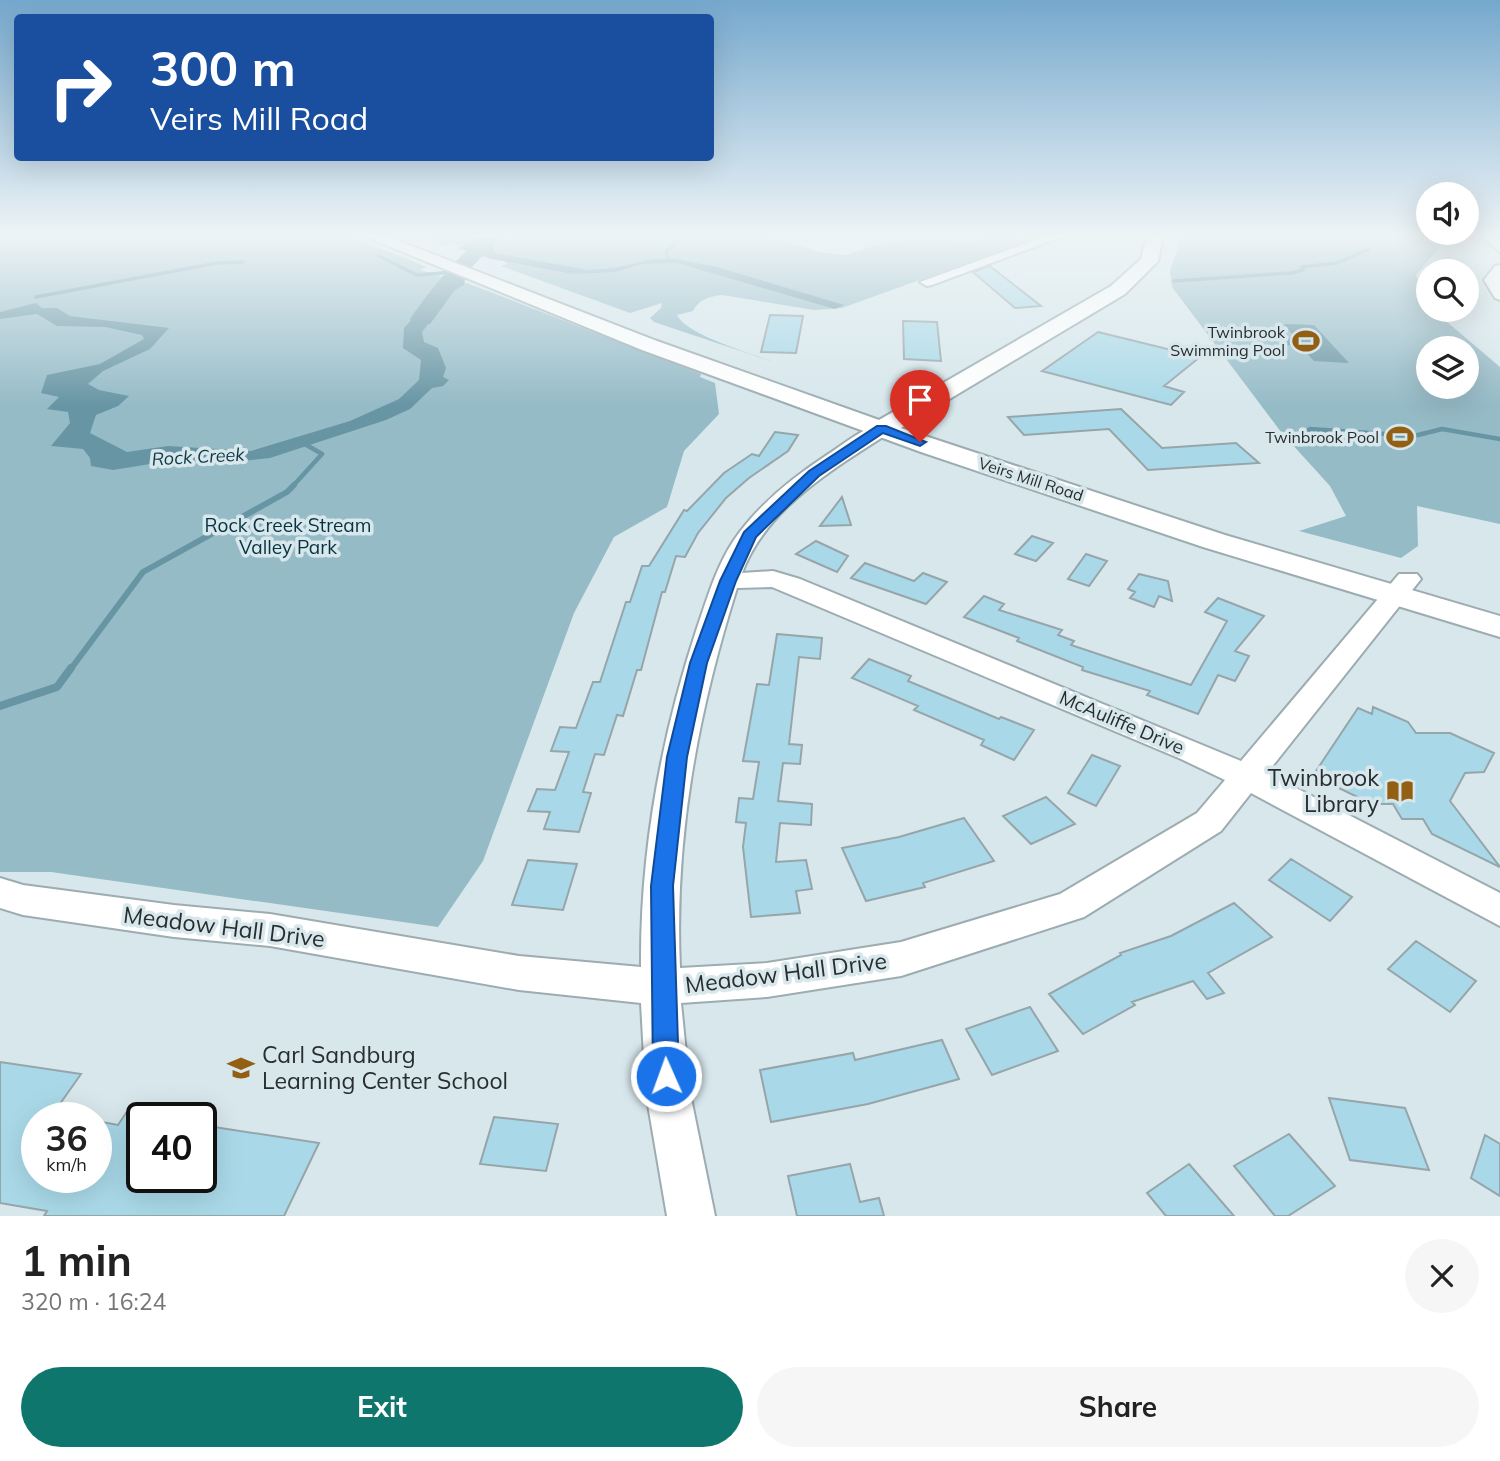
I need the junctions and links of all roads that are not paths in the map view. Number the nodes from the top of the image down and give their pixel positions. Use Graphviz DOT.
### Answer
graph roads {
  1 [pos="538,293"];
  2 [pos="1112,293"];
  3 [pos="889,424"];
  4 [pos="728,581"];
  5 [pos="1401,587"];
  6 [pos="1500,604"];
  7 [pos="1500,627"];
  8 [pos="1248,777"];
  9 [pos="8,901"];
  10 [pos="1500,911"];
  11 [pos="663,987"];
  12 [pos="691,1216"];
  1 -- 3 [label="main road, Veirs Mill Road"];
  2 -- 3 [label="main road"];
  3 -- 4 [label="street"];
  3 -- 5 [label="main road, Veirs Mill Road"];
  4 -- 8 [label="street, McAuliffe Drive"];
  4 -- 11 [label="street"];
  5 -- 6 [label="main road, Veirs Mill Road"];
  5 -- 7 [label="main road, Veirs Mill Road"];
  5 -- 8 [label="street, Meadow Hall Drive"];
  8 -- 10 [label="street, McAuliffe Drive"];
  8 -- 11 [label="street, Meadow Hall Drive"];
  9 -- 11 [label="street, Meadow Hall Drive"];
  11 -- 12 [label="street"];
}
